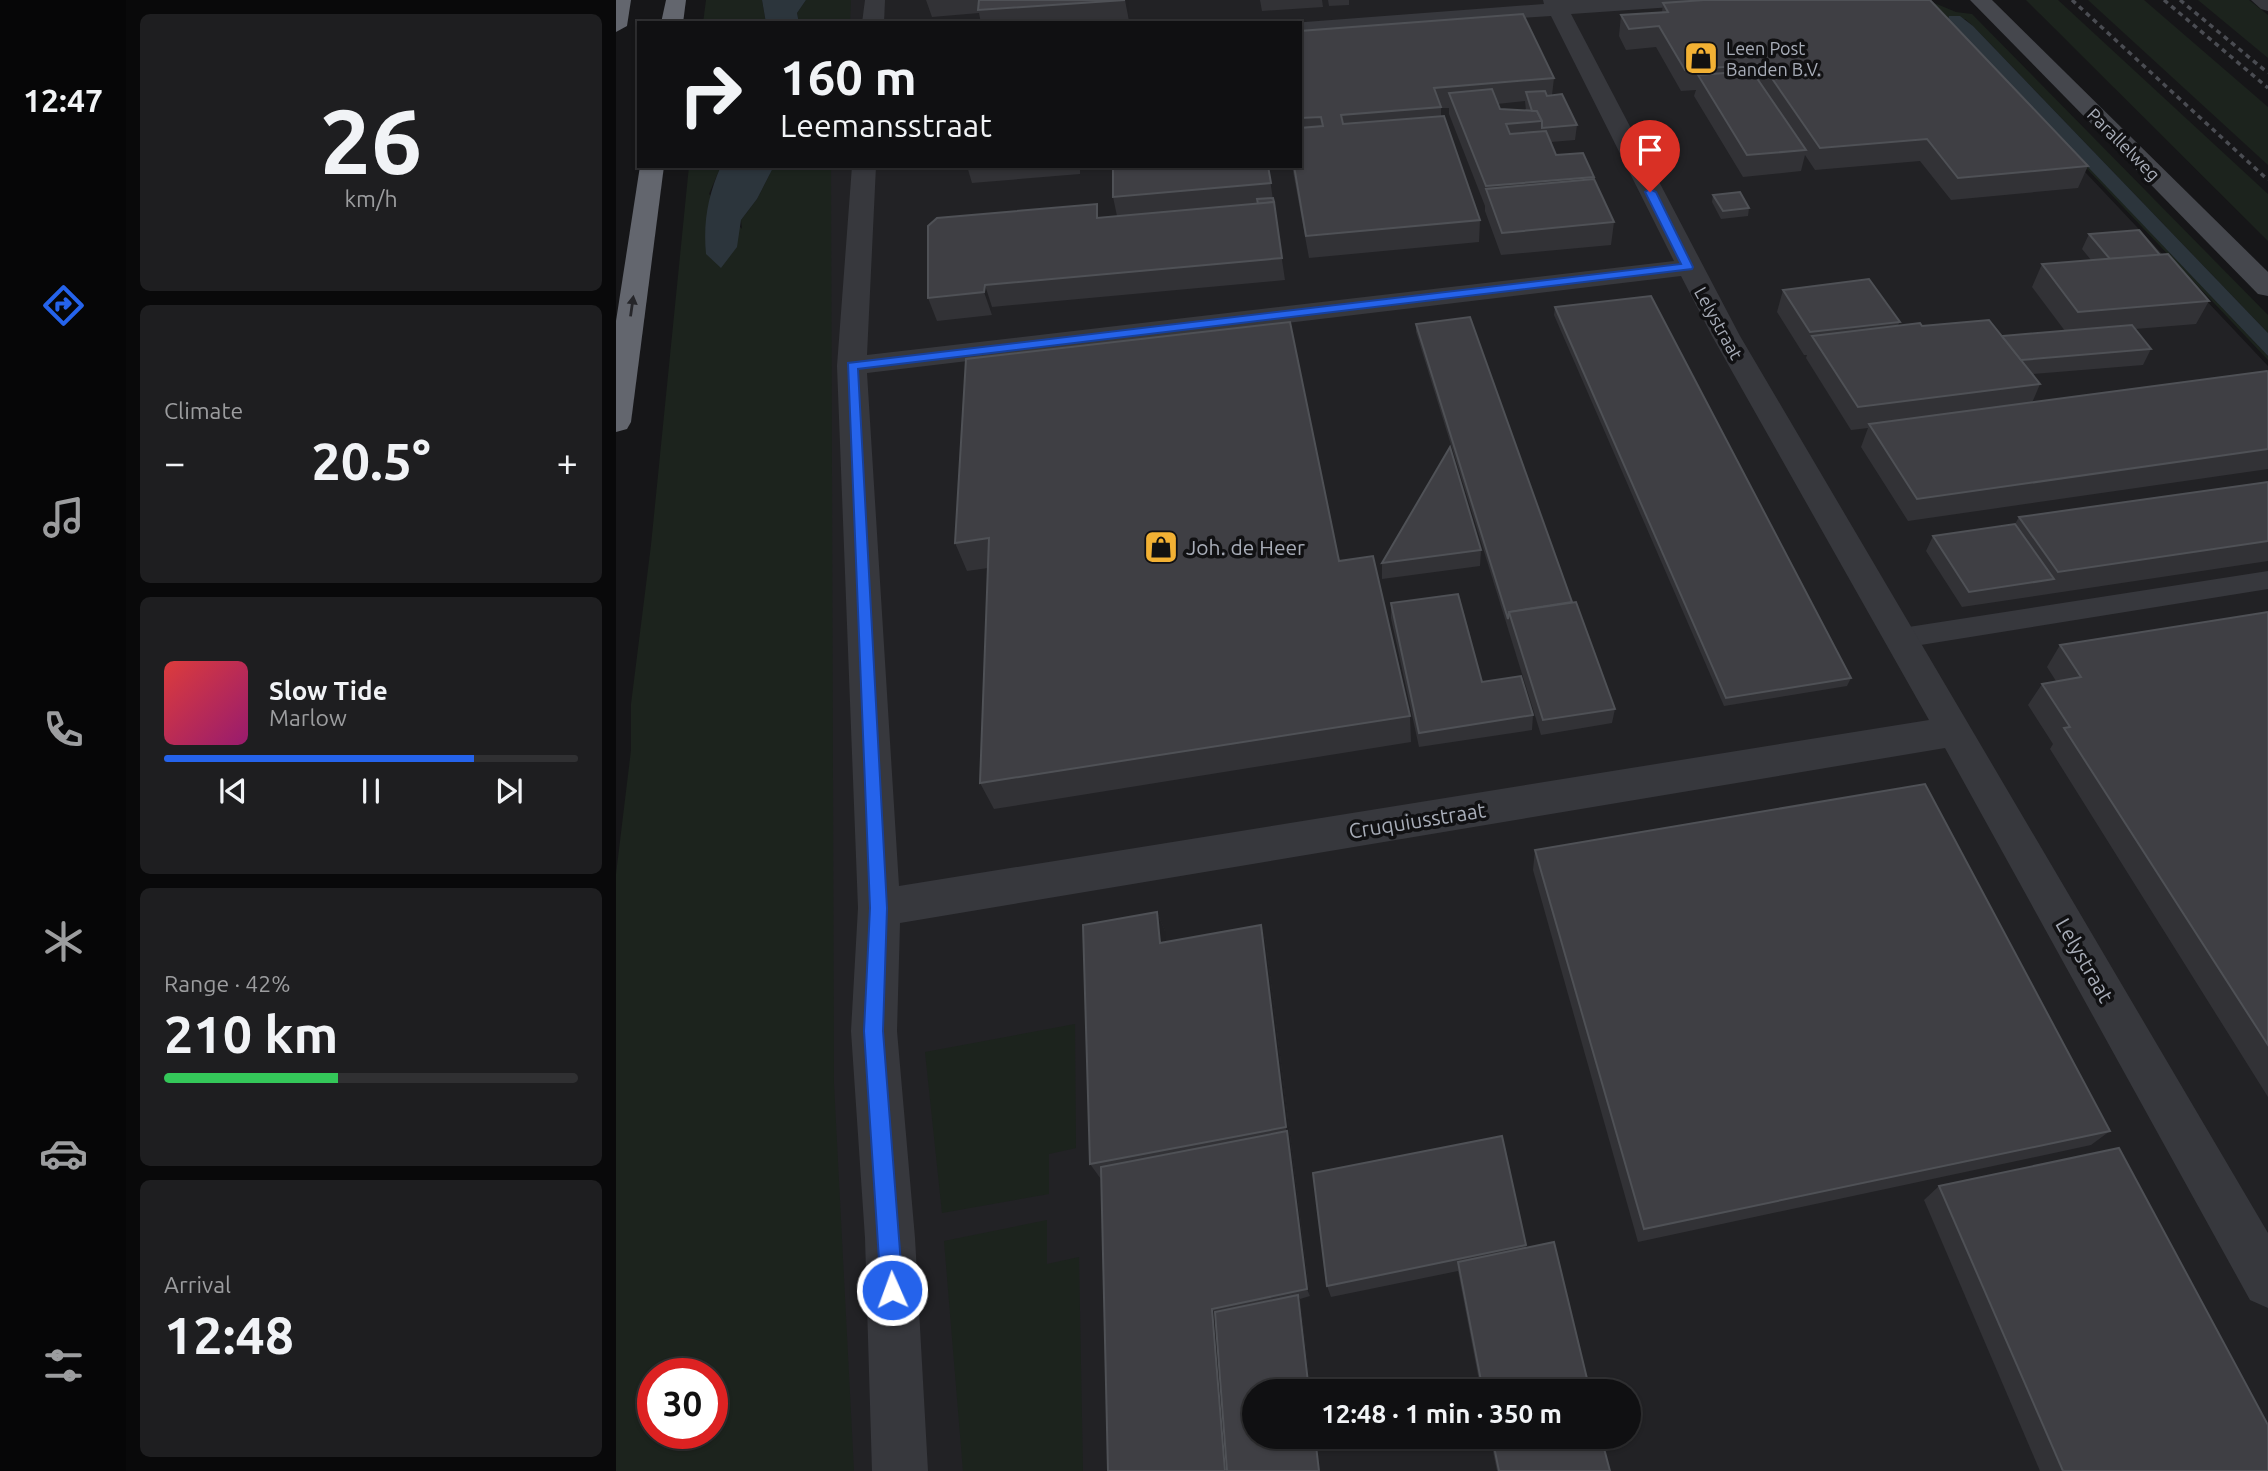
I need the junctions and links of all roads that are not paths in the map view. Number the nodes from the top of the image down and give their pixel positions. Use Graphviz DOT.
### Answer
graph roads {
  1 [pos="621,0"];
  2 [pos="676,0"];
  3 [pos="875,0"];
  4 [pos="1687,0"];
  5 [pos="1980,0"];
  6 [pos="2261,0"];
  7 [pos="1555,5"];
  8 [pos="2268,5"];
  9 [pos="672,21"];
  10 [pos="873,21"];
  11 [pos="616,26"];
  12 [pos="1302,27"];
  13 [pos="652,168"];
  14 [pos="864,168"];
  15 [pos="1688,267"];
  16 [pos="2268,288"];
  17 [pos="852,366"];
  18 [pos="616,422"];
  19 [pos="2268,580"];
  20 [pos="1902,638"];
  21 [pos="1955,731"];
  22 [pos="878,908"];
  23 [pos="2268,1282"];
  24 [pos="900,1471"];
  1 -- 11 [label="highway"];
  2 -- 9 [label="highway"];
  3 -- 10 [label="street"];
  4 -- 7 [label="street"];
  5 -- 16 [label="main road, Parallelweg"];
  6 -- 8 [label="street"];
  7 -- 12 [label="street"];
  7 -- 15 [label="street, Lelystraat"];
  18 -- 13 [label="highway, one-way"];
  14 -- 17 [label="street"];
  15 -- 17 [label="street"];
  15 -- 20 [label="street, Lelystraat"];
  17 -- 22 [label="street"];
  19 -- 20 [label="lane"];
  20 -- 21 [label="street, Lelystraat"];
  21 -- 22 [label="street, Cruquiusstraat"];
  21 -- 23 [label="street, Lelystraat"];
  22 -- 24 [label="street"];
}
